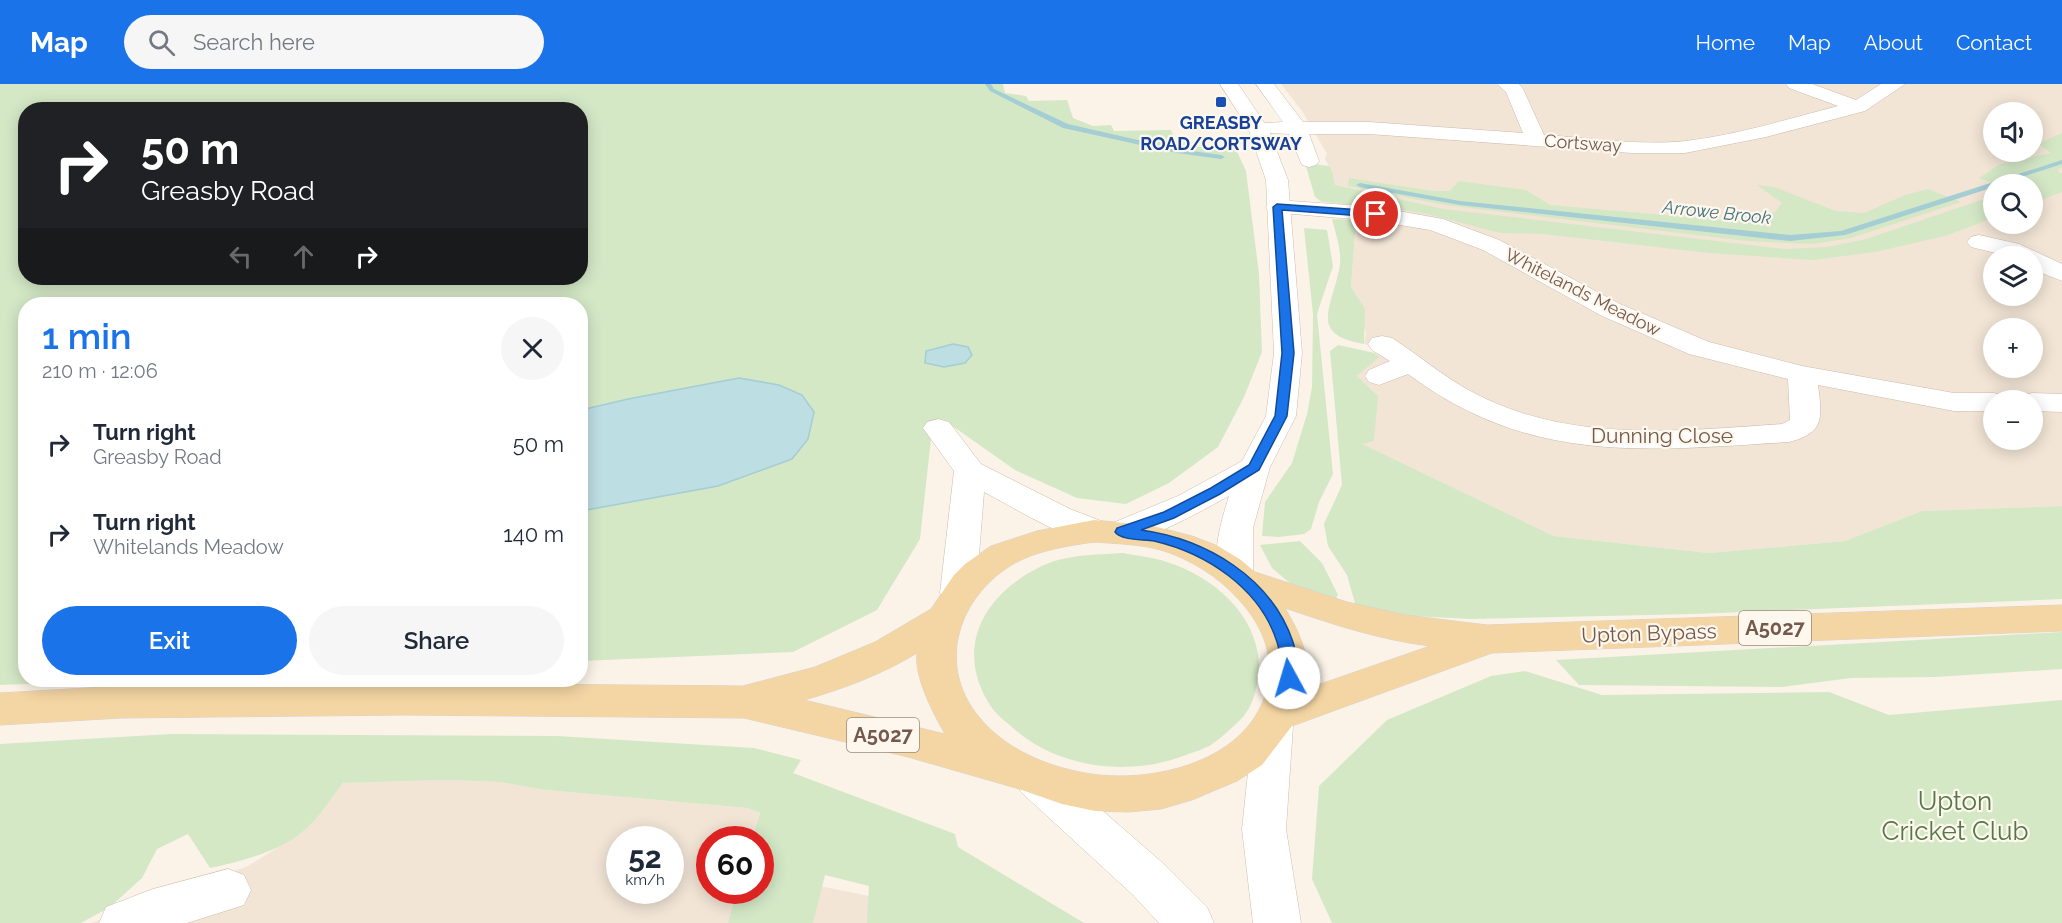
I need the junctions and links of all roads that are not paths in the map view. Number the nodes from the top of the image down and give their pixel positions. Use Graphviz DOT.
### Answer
graph roads {
  1 [pos="1229,84"];
  2 [pos="1265,84"];
  3 [pos="1506,84"];
  4 [pos="1796,84"];
  5 [pos="1896,84"];
  6 [pos="1858,106"];
  7 [pos="1258,128"];
  8 [pos="1297,128"];
  9 [pos="1536,140"];
  10 [pos="1309,161"];
  11 [pos="1277,207"];
  12 [pos="1979,242"];
  13 [pos="1997,246"];
  14 [pos="2043,262"];
  15 [pos="2062,274"];
  16 [pos="1382,344"];
  17 [pos="1411,363"];
  18 [pos="1802,374"];
  19 [pos="1378,376"];
  20 [pos="1983,402"];
  21 [pos="2043,402"];
  22 [pos="2062,403"];
  23 [pos="938,428"];
  24 [pos="1254,467"];
  25 [pos="970,471"];
  26 [pos="1108,531"];
  27 [pos="1241,577"];
  28 [pos="951,606"];
  29 [pos="2062,618"];
  30 [pos="1487,639"];
  31 [pos="744,702"];
  32 [pos="0,709"];
  33 [pos="1276,720"];
  34 [pos="1028,776"];
  35 [pos="228,890"];
  36 [pos="123,923"];
  37 [pos="1190,923"];
  38 [pos="1277,923"];
  1 -- 7 [label="street"];
  2 -- 8 [label="street"];
  3 -- 9 [label="street"];
  4 -- 6 [label="street"];
  5 -- 6 [label="street, Cortsway"];
  6 -- 9 [label="street, Cortsway"];
  7 -- 8 [label="street, Cortsway"];
  7 -- 11 [label="street"];
  8 -- 9 [label="street, Cortsway"];
  8 -- 10 [label="street"];
  11 -- 18 [label="street, Whitelands Meadow"];
  11 -- 24 [label="street"];
  12 -- 13 [label="street"];
  14 -- 15 [label="street"];
  16 -- 17 [label="street, Dunning Close"];
  17 -- 18 [label="street, Dunning Close"];
  17 -- 19 [label="street"];
  18 -- 20 [label="street, Whitelands Meadow"];
  21 -- 22 [label="street"];
  23 -- 25 [label="street"];
  24 -- 26 [label="street"];
  24 -- 27 [label="street"];
  25 -- 26 [label="street"];
  25 -- 28 [label="street"];
  26 -- 27 [label="main road"];
  26 -- 28 [label="main road"];
  27 -- 30 [label="main road, Upton Bypass"];
  27 -- 33 [label="main road"];
  28 -- 31 [label="main road"];
  28 -- 34 [label="main road"];
  29 -- 30 [label="main road, Upton Bypass / A5027"];
  30 -- 33 [label="main road, Upton Bypass / A5027"];
  31 -- 32 [label="main road, A5027"];
  31 -- 34 [label="main road, A5027"];
  33 -- 34 [label="main road"];
  33 -- 38 [label="street"];
  34 -- 37 [label="street"];
  35 -- 36 [label="street"];
}
